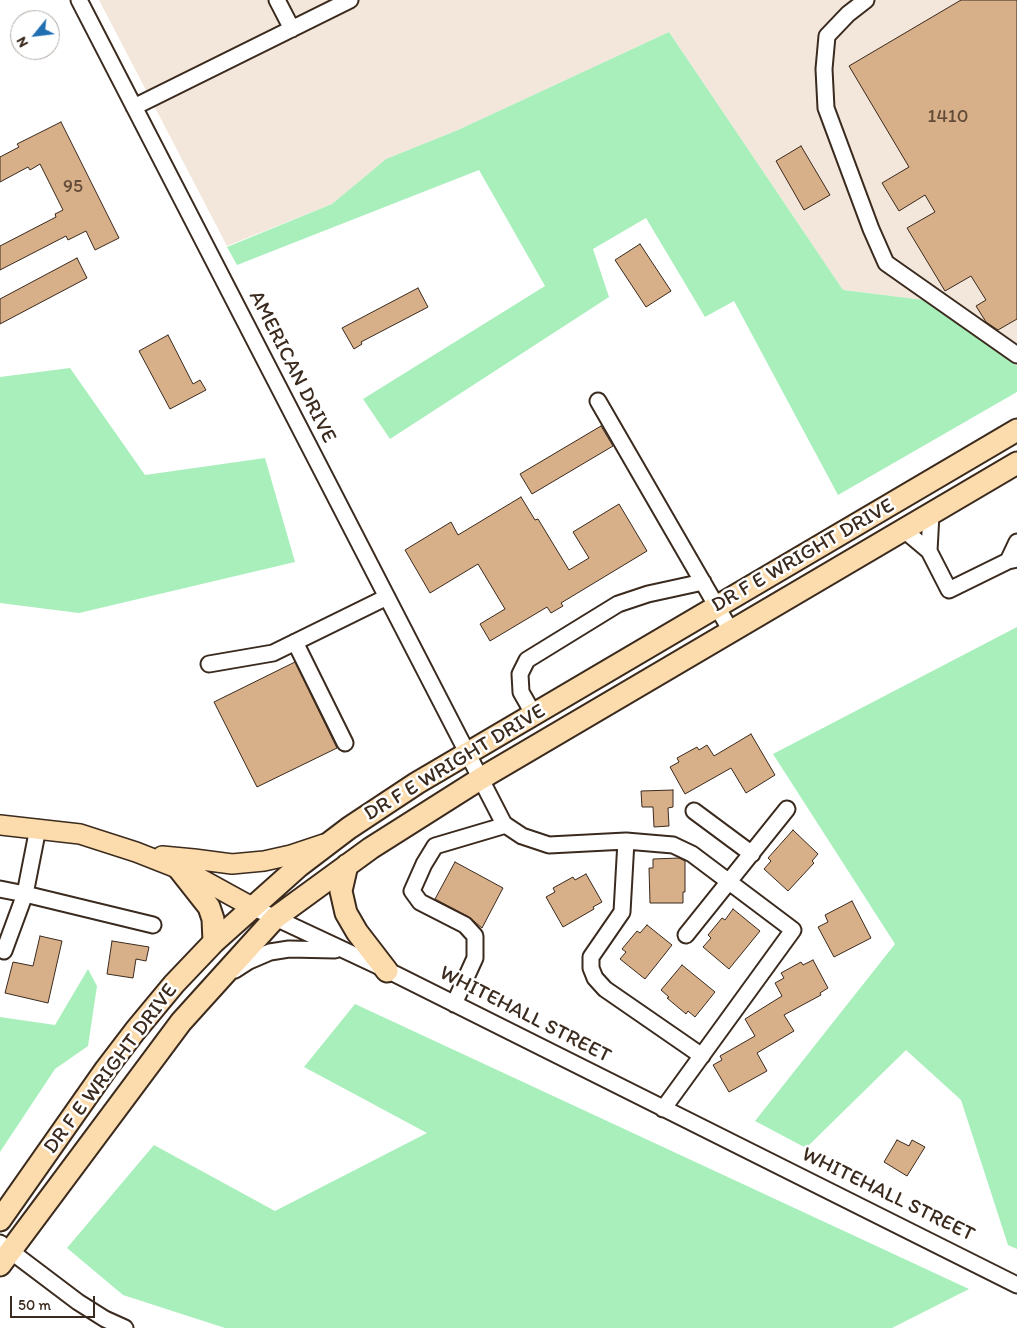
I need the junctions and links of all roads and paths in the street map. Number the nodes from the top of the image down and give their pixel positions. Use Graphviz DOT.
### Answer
graph roads {
  1 [pos="79,0"];
  2 [pos="277,0"];
  3 [pos="350,0"];
  4 [pos="866,0"];
  5 [pos="292,29"];
  6 [pos="134,107"];
  7 [pos="1017,355"];
  8 [pos="598,401"];
  9 [pos="1017,430"];
  10 [pos="962,463"];
  11 [pos="1017,463"];
  12 [pos="930,514"];
  13 [pos="904,530"];
  14 [pos="1017,542"];
  15 [pos="930,551"];
  16 [pos="1012,560"];
  17 [pos="703,582"];
  18 [pos="387,597"];
  19 [pos="717,607"];
  20 [pos="731,631"];
  21 [pos="295,642"];
  22 [pos="210,664"];
  23 [pos="534,715"];
  24 [pos="345,743"];
  25 [pos="468,754"];
  26 [pos="480,779"];
  27 [pos="787,808"];
  28 [pos="694,811"];
  29 [pos="0,825"];
  30 [pos="506,825"];
  31 [pos="38,828"];
  32 [pos="332,841"];
  33 [pos="626,841"];
  34 [pos="752,854"];
  35 [pos="145,855"];
  36 [pos="347,865"];
  37 [pos="179,869"];
  38 [pos="730,882"];
  39 [pos="0,889"];
  40 [pos="25,894"];
  41 [pos="252,907"];
  42 [pos="276,918"];
  43 [pos="153,925"];
  44 [pos="686,935"];
  45 [pos="214,942"];
  46 [pos="4,951"];
  47 [pos="346,952"];
  48 [pos="387,971"];
  49 [pos="221,978"];
  50 [pos="454,1004"];
  51 [pos="702,1056"];
  52 [pos="663,1109"];
  53 [pos="0,1220"];
  54 [pos="3,1253"];
  55 [pos="1017,1285"];
  56 [pos="125,1328"];
  1 -- 6 [label="street, AMERICAN DRIVE"];
  2 -- 5 [label="street"];
  3 -- 5 [label="street"];
  4 -- 7 [label="street"];
  5 -- 6 [label="street"];
  6 -- 18 [label="street, AMERICAN DRIVE"];
  8 -- 17 [label="street"];
  9 -- 10 [label="highway, DR F E WRIGHT DRIVE"];
  10 -- 13 [label="highway"];
  10 -- 19 [label="highway, DR F E WRIGHT DRIVE"];
  11 -- 12 [label="highway"];
  12 -- 13 [label="highway"];
  12 -- 15 [label="street"];
  13 -- 15 [label="street"];
  13 -- 20 [label="highway"];
  14 -- 16 [label="street"];
  15 -- 16 [label="street"];
  17 -- 19 [label="street"];
  17 -- 23 [label="street"];
  18 -- 21 [label="street"];
  18 -- 25 [label="street, AMERICAN DRIVE"];
  19 -- 20 [label="street"];
  19 -- 23 [label="highway, DR F E WRIGHT DRIVE"];
  20 -- 26 [label="highway"];
  21 -- 22 [label="street"];
  21 -- 24 [label="street"];
  23 -- 25 [label="highway, DR F E WRIGHT DRIVE"];
  25 -- 26 [label="street, AMERICAN DRIVE"];
  25 -- 32 [label="highway, DR F E WRIGHT DRIVE"];
  26 -- 30 [label="street, AMERICAN DRIVE"];
  26 -- 36 [label="highway"];
  27 -- 34 [label="street"];
  28 -- 34 [label="street"];
  29 -- 31 [label="main road, WHITEHALL STREET"];
  30 -- 33 [label="street"];
  30 -- 50 [label="street"];
  31 -- 35 [label="main road, WHITEHALL STREET"];
  31 -- 40 [label="street"];
  32 -- 35 [label="main road"];
  32 -- 41 [label="highway, DR F E WRIGHT DRIVE"];
  33 -- 38 [label="street"];
  33 -- 51 [label="street"];
  34 -- 38 [label="street"];
  35 -- 37 [label="main road, WHITEHALL STREET"];
  36 -- 42 [label="highway"];
  36 -- 48 [label="highway"];
  37 -- 41 [label="main road, WHITEHALL STREET"];
  37 -- 45 [label="highway"];
  38 -- 44 [label="street"];
  38 -- 51 [label="street"];
  39 -- 40 [label="street"];
  40 -- 43 [label="street"];
  40 -- 46 [label="street"];
  41 -- 42 [label="street, WHITEHALL STREET"];
  41 -- 45 [label="highway, DR F E WRIGHT DRIVE"];
  42 -- 47 [label="street, WHITEHALL STREET"];
  42 -- 49 [label="highway"];
  45 -- 53 [label="highway, DR F E WRIGHT DRIVE"];
  47 -- 48 [label="street, WHITEHALL STREET"];
  47 -- 49 [label="street"];
  48 -- 50 [label="street, WHITEHALL STREET"];
  49 -- 54 [label="highway"];
  50 -- 52 [label="street, WHITEHALL STREET"];
  51 -- 52 [label="street"];
  52 -- 55 [label="street, WHITEHALL STREET"];
  54 -- 56 [label="street"];
}
